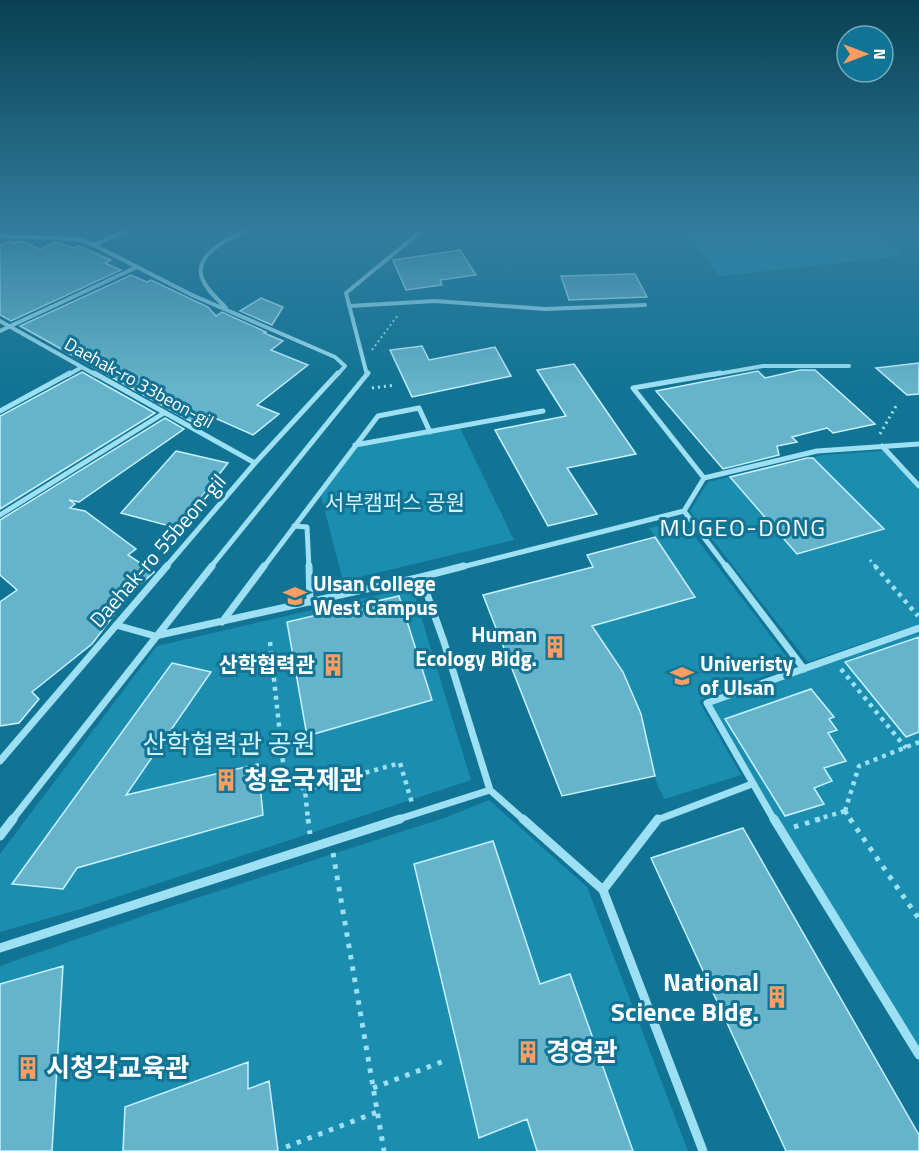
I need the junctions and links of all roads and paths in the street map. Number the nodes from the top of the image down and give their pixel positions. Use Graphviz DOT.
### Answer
graph roads {
  1 [pos="108,281"];
  2 [pos="165,281"];
  3 [pos="204,281"];
  4 [pos="361,281"];
  5 [pos="407,303"];
  6 [pos="645,305"];
  7 [pos="349,306"];
  8 [pos="228,311"];
  9 [pos="0,321"];
  10 [pos="10,327"];
  11 [pos="0,331"];
  12 [pos="364,360"];
  13 [pos="849,366"];
  14 [pos="82,367"];
  15 [pos="896,406"];
  16 [pos="0,411"];
  17 [pos="543,411"];
  18 [pos="164,412"];
  19 [pos="430,432"];
  20 [pos="919,444"];
  21 [pos="354,446"];
  22 [pos="872,447"];
  23 [pos="882,447"];
  24 [pos="255,463"];
  25 [pos="704,478"];
  26 [pos="919,486"];
  27 [pos="684,511"];
  28 [pos="0,515"];
  29 [pos="294,526"];
  30 [pos="870,560"];
  31 [pos="421,578"];
  32 [pos="310,602"];
  33 [pos="919,617"];
  34 [pos="222,622"];
  35 [pos="116,625"];
  36 [pos="919,628"];
  37 [pos="155,636"];
  38 [pos="270,642"];
  39 [pos="834,661"];
  40 [pos="804,669"];
  41 [pos="919,742"];
  42 [pos="0,746"];
  43 [pos="906,748"];
  44 [pos="7,753"];
  45 [pos="0,761"];
  46 [pos="752,784"];
  47 [pos="305,790"];
  48 [pos="490,790"];
  49 [pos="845,811"];
  50 [pos="415,814"];
  51 [pos="783,831"];
  52 [pos="0,836"];
  53 [pos="331,842"];
  54 [pos="312,847"];
  55 [pos="603,891"];
  56 [pos="919,920"];
  57 [pos="0,948"];
  58 [pos="919,1055"];
  59 [pos="444,1061"];
  60 [pos="373,1088"];
  61 [pos="377,1112"];
  62 [pos="286,1147"];
  63 [pos="384,1151"];
  64 [pos="704,1151"];
  1 -- 10 [label="street"];
  2 -- 8 [label="street"];
  3 -- 8 [label="street"];
  4 -- 7 [label="street"];
  5 -- 6 [label="street"];
  5 -- 7 [label="street"];
  5 -- 12 [label="path"];
  7 -- 12 [label="street"];
  8 -- 24 [label="street, Daehak-ro 55beon-gil"];
  9 -- 10 [label="street, Daehak-ro 33beon-gil"];
  10 -- 11 [label="street"];
  10 -- 14 [label="street, Daehak-ro 33beon-gil"];
  12 -- 37 [label="street"];
  13 -- 25 [label="street"];
  14 -- 16 [label="street"];
  14 -- 18 [label="street, Daehak-ro 33beon-gil"];
  15 -- 22 [label="path"];
  17 -- 19 [label="street"];
  18 -- 24 [label="street, Daehak-ro 33beon-gil"];
  18 -- 28 [label="street"];
  19 -- 21 [label="street"];
  19 -- 21 [label="street"];
  20 -- 23 [label="street"];
  21 -- 29 [label="street"];
  22 -- 23 [label="street"];
  22 -- 25 [label="street"];
  23 -- 26 [label="street"];
  24 -- 35 [label="street, Daehak-ro 55beon-gil"];
  25 -- 27 [label="street"];
  27 -- 31 [label="street"];
  27 -- 40 [label="street"];
  29 -- 32 [label="street"];
  29 -- 34 [label="street"];
  30 -- 33 [label="path"];
  31 -- 32 [label="street"];
  31 -- 48 [label="street"];
  32 -- 34 [label="street"];
  34 -- 37 [label="street"];
  35 -- 37 [label="street"];
  35 -- 44 [label="street, Daehak-ro 55beon-gil"];
  36 -- 40 [label="street"];
  37 -- 52 [label="street"];
  38 -- 47 [label="path"];
  39 -- 43 [label="path"];
  40 -- 46 [label="street"];
  41 -- 43 [label="path"];
  42 -- 44 [label="street"];
  43 -- 49 [label="path"];
  44 -- 45 [label="street, Daehak-ro 55beon-gil"];
  46 -- 51 [label="street"];
  46 -- 55 [label="street"];
  47 -- 50 [label="path"];
  47 -- 54 [label="path"];
  48 -- 50 [label="street"];
  48 -- 55 [label="street"];
  49 -- 51 [label="path"];
  49 -- 56 [label="path"];
  50 -- 54 [label="street"];
  51 -- 58 [label="street"];
  53 -- 60 [label="path"];
  54 -- 57 [label="street"];
  55 -- 64 [label="street"];
  59 -- 60 [label="path"];
  60 -- 61 [label="path"];
  61 -- 62 [label="path"];
  61 -- 63 [label="path"];
}
